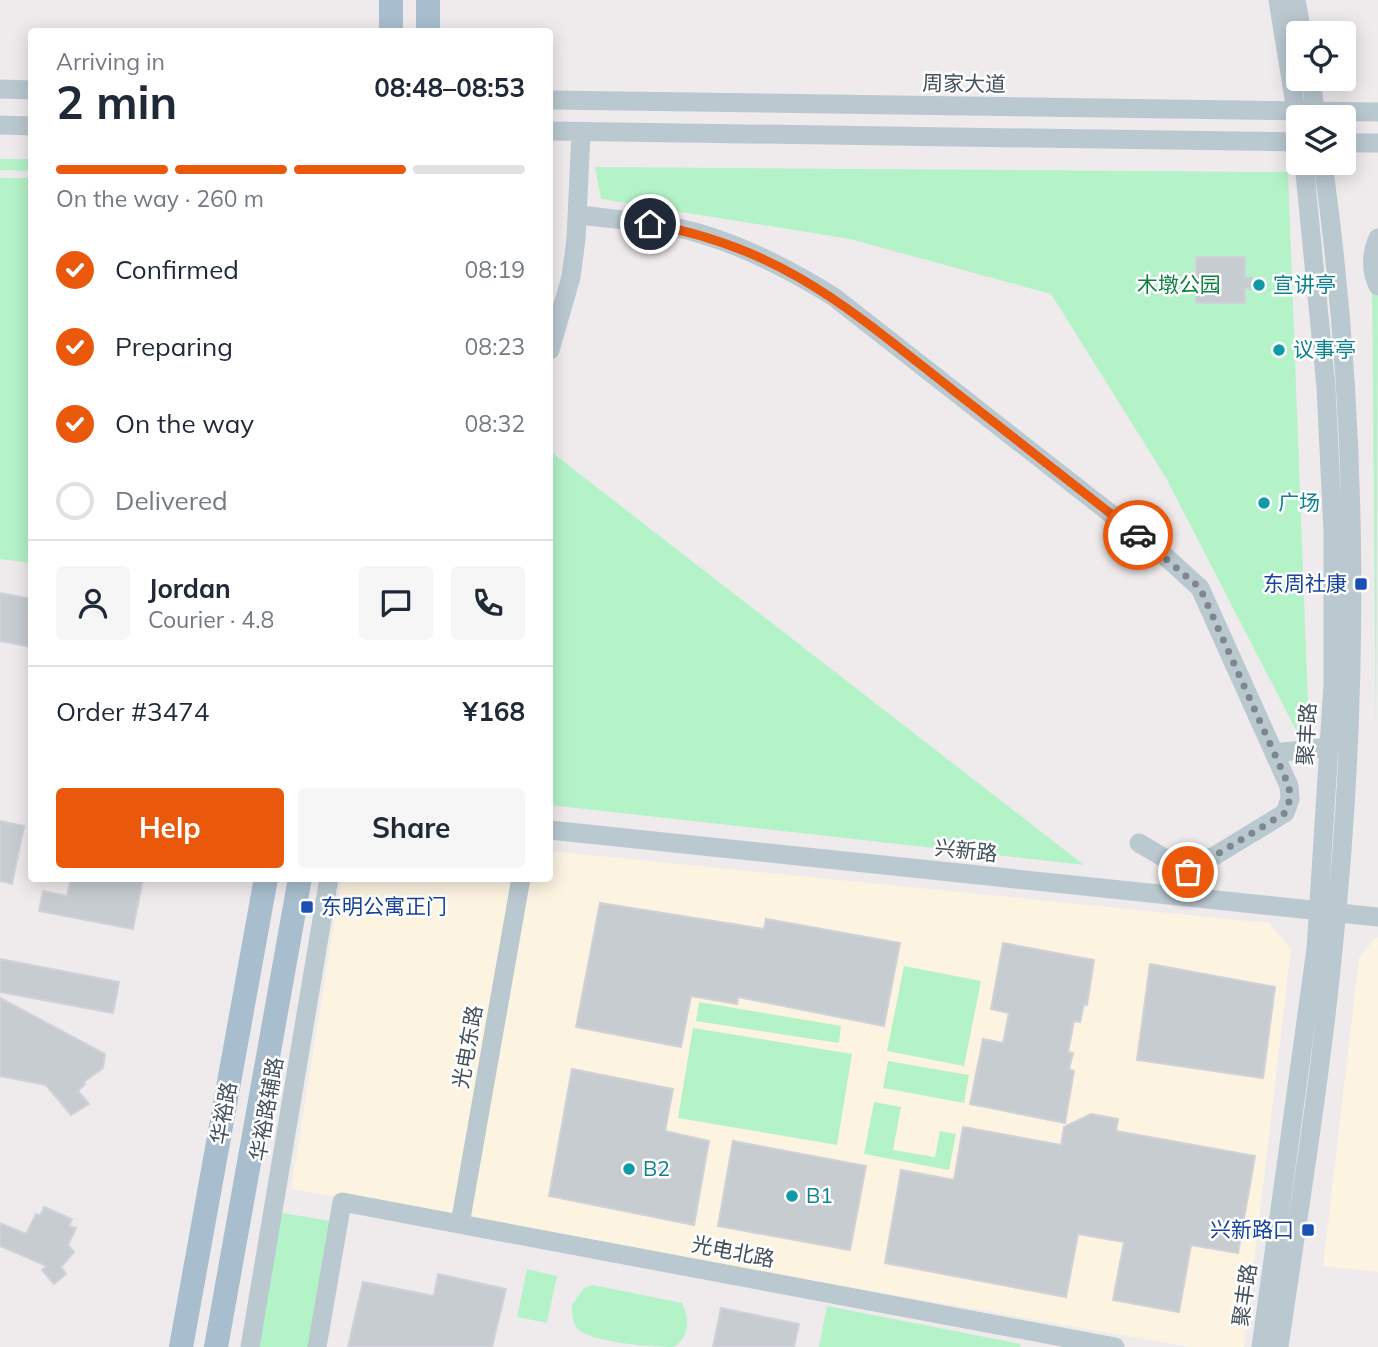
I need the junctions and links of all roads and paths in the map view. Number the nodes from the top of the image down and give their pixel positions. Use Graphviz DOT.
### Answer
graph roads {
  1 [pos="391,0"];
  2 [pos="428,0"];
  3 [pos="1278,0"];
  4 [pos="1296,0"];
  5 [pos="1300,21"];
  6 [pos="391,28"];
  7 [pos="428,28"];
  8 [pos="0,89"];
  9 [pos="28,90"];
  10 [pos="553,100"];
  11 [pos="1304,105"];
  12 [pos="1378,113"];
  13 [pos="1356,114"];
  14 [pos="1286,116"];
  15 [pos="0,125"];
  16 [pos="28,126"];
  17 [pos="553,131"];
  18 [pos="582,132"];
  19 [pos="1286,142"];
  20 [pos="1356,143"];
  21 [pos="1378,143"];
  22 [pos="1305,175"];
  23 [pos="1324,175"];
  24 [pos="580,215"];
  25 [pos="1378,238"];
  26 [pos="1378,286"];
  27 [pos="553,340"];
  28 [pos="1330,747"];
  29 [pos="1274,753"];
  30 [pos="553,830"];
  31 [pos="1139,843"];
  32 [pos="265,882"];
  33 [pos="299,882"];
  34 [pos="328,882"];
  35 [pos="521,882"];
  36 [pos="1328,911"];
  37 [pos="1378,917"];
  38 [pos="460,1224"];
  39 [pos="1028,1339"];
  40 [pos="181,1347"];
  41 [pos="216,1347"];
  42 [pos="250,1347"];
  43 [pos="317,1347"];
  44 [pos="1115,1347"];
  45 [pos="1261,1347"];
  46 [pos="1279,1347"];
  1 -- 6 [label="main road"];
  2 -- 7 [label="main road"];
  3 -- 11 [label="street"];
  4 -- 5 [label="street"];
  8 -- 9 [label="street"];
  10 -- 14 [label="street, 周家大道"];
  12 -- 13 [label="street, 周家大道"];
  15 -- 16 [label="street"];
  17 -- 18 [label="street"];
  18 -- 19 [label="street"];
  18 -- 24 [label="street"];
  20 -- 21 [label="street"];
  22 -- 28 [label="street, 聚丰路"];
  23 -- 36 [label="street, 聚丰路"];
  24 -- 27 [label="street"];
  24 -- 29 [label="street"];
  25 -- 26 [label="street"];
  28 -- 29 [label="street"];
  28 -- 36 [label="street, 聚丰路"];
  29 -- 31 [label="street"];
  30 -- 36 [label="street, 兴新路"];
  32 -- 40 [label="main road, 华裕路"];
  33 -- 41 [label="main road, 华裕路"];
  34 -- 42 [label="street, 华裕路辅路"];
  35 -- 38 [label="street, 光电东路"];
  36 -- 37 [label="street, 兴新路"];
  36 -- 45 [label="street, 聚丰路"];
  36 -- 46 [label="street, 聚丰路"];
  38 -- 39 [label="street, 光电北路"];
  38 -- 43 [label="street, 光电北路"];
  39 -- 44 [label="street, 光电北路"];
}
